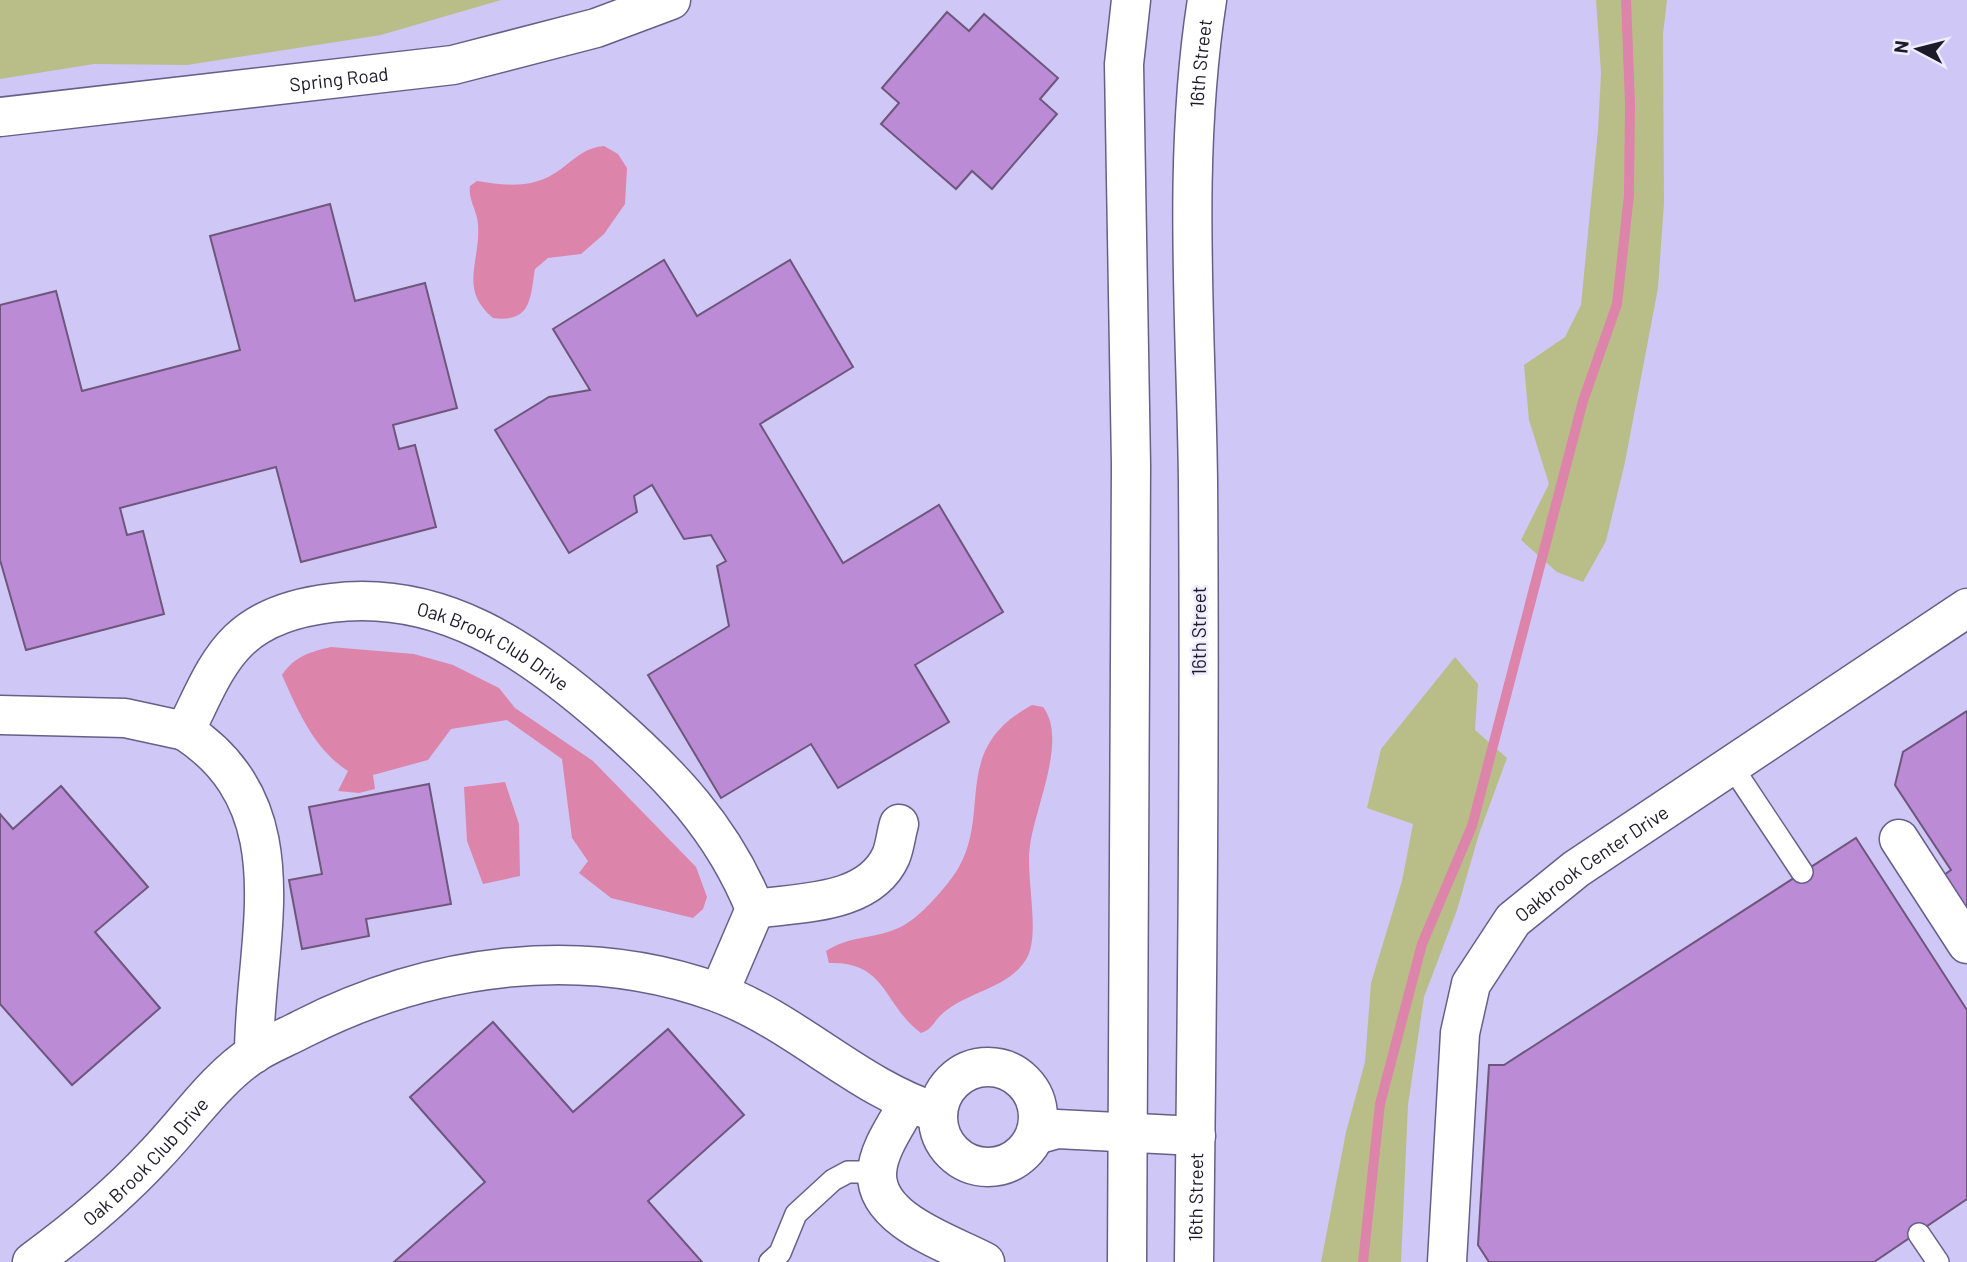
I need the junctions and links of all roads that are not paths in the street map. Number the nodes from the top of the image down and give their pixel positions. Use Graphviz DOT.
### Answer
graph roads {
  1 [pos="671,0"];
  2 [pos="1130,0"];
  3 [pos="1208,0"];
  4 [pos="0,117"];
  5 [pos="1967,608"];
  6 [pos="0,715"];
  7 [pos="185,731"];
  8 [pos="1731,765"];
  9 [pos="899,824"];
  10 [pos="1899,839"];
  11 [pos="1802,872"];
  12 [pos="755,909"];
  13 [pos="1967,944"];
  14 [pos="719,993"];
  15 [pos="254,1054"];
  16 [pos="923,1108"];
  17 [pos="1036,1118"];
  18 [pos="1129,1121"];
  19 [pos="1195,1123"];
  20 [pos="877,1172"];
  21 [pos="1919,1234"];
  22 [pos="32,1262"];
  23 [pos="770,1262"];
  24 [pos="985,1262"];
  25 [pos="1127,1262"];
  26 [pos="1194,1262"];
  27 [pos="1447,1262"];
  28 [pos="1938,1262"];
  1 -- 4 [label="street, Spring Road"];
  2 -- 18 [label="street"];
  3 -- 19 [label="street, 16th Street"];
  5 -- 8 [label="street, Oakbrook Center Drive"];
  6 -- 7 [label="street"];
  7 -- 12 [label="street, Oak Brook Club Drive"];
  7 -- 15 [label="street"];
  8 -- 11 [label="lane"];
  8 -- 27 [label="street, Oakbrook Center Drive"];
  9 -- 12 [label="street"];
  10 -- 13 [label="street"];
  12 -- 14 [label="street"];
  14 -- 15 [label="street, Oak Brook Club Drive"];
  14 -- 16 [label="street, Oak Brook Club Drive"];
  15 -- 22 [label="street, Oak Brook Club Drive"];
  16 -- 17 [label="street"];
  16 -- 17 [label="street"];
  16 -- 20 [label="street"];
  17 -- 18 [label="street"];
  18 -- 19 [label="street"];
  18 -- 25 [label="street"];
  19 -- 26 [label="street, 16th Street"];
  20 -- 23 [label="lane"];
  20 -- 24 [label="street"];
  21 -- 28 [label="lane"];
}
